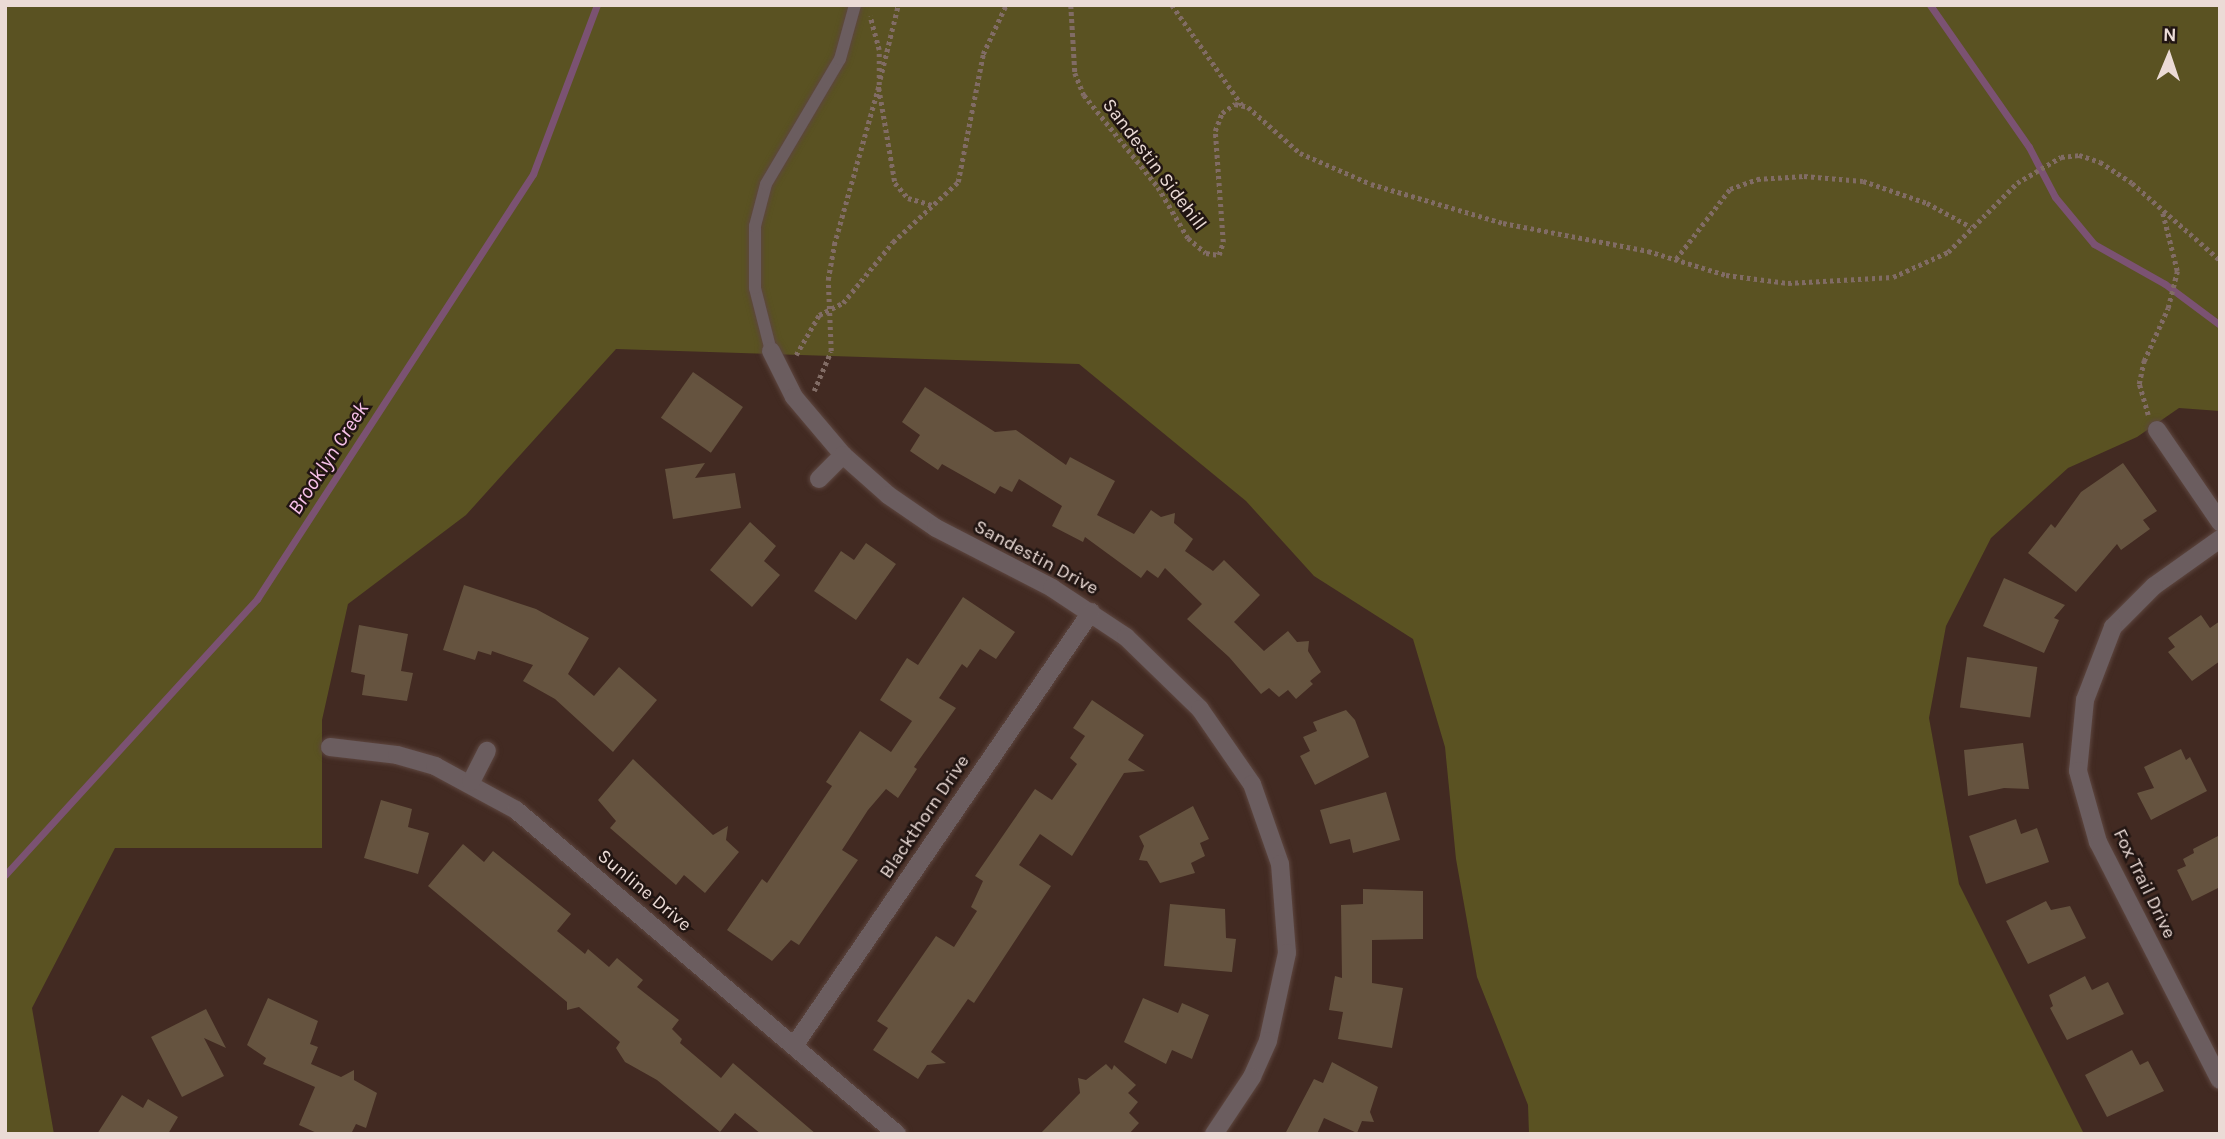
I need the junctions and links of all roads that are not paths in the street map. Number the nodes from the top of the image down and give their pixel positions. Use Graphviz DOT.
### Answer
graph roads {
  1 [pos="855,5"];
  2 [pos="771,351"];
  3 [pos="2157,430"];
  4 [pos="844,455"];
  5 [pos="819,479"];
  6 [pos="2220,522"];
  7 [pos="2220,539"];
  8 [pos="1091,612"];
  9 [pos="330,747"];
  10 [pos="487,751"];
  11 [pos="471,782"];
  12 [pos="794,1046"];
  13 [pos="2220,1080"];
  14 [pos="897,1134"];
  15 [pos="1214,1134"];
  1 -- 2 [label="lane"];
  2 -- 4 [label="street, Sandestin Drive"];
  3 -- 6 [label="street"];
  4 -- 5 [label="street"];
  4 -- 8 [label="street, Sandestin Drive"];
  7 -- 13 [label="street, Fox Trail Drive"];
  8 -- 12 [label="street, Blackthorn Drive"];
  8 -- 15 [label="street, Sandestin Drive"];
  9 -- 11 [label="street, Sunline Drive"];
  10 -- 11 [label="street"];
  11 -- 12 [label="street, Sunline Drive"];
  12 -- 14 [label="street, Sunline Drive"];
}
